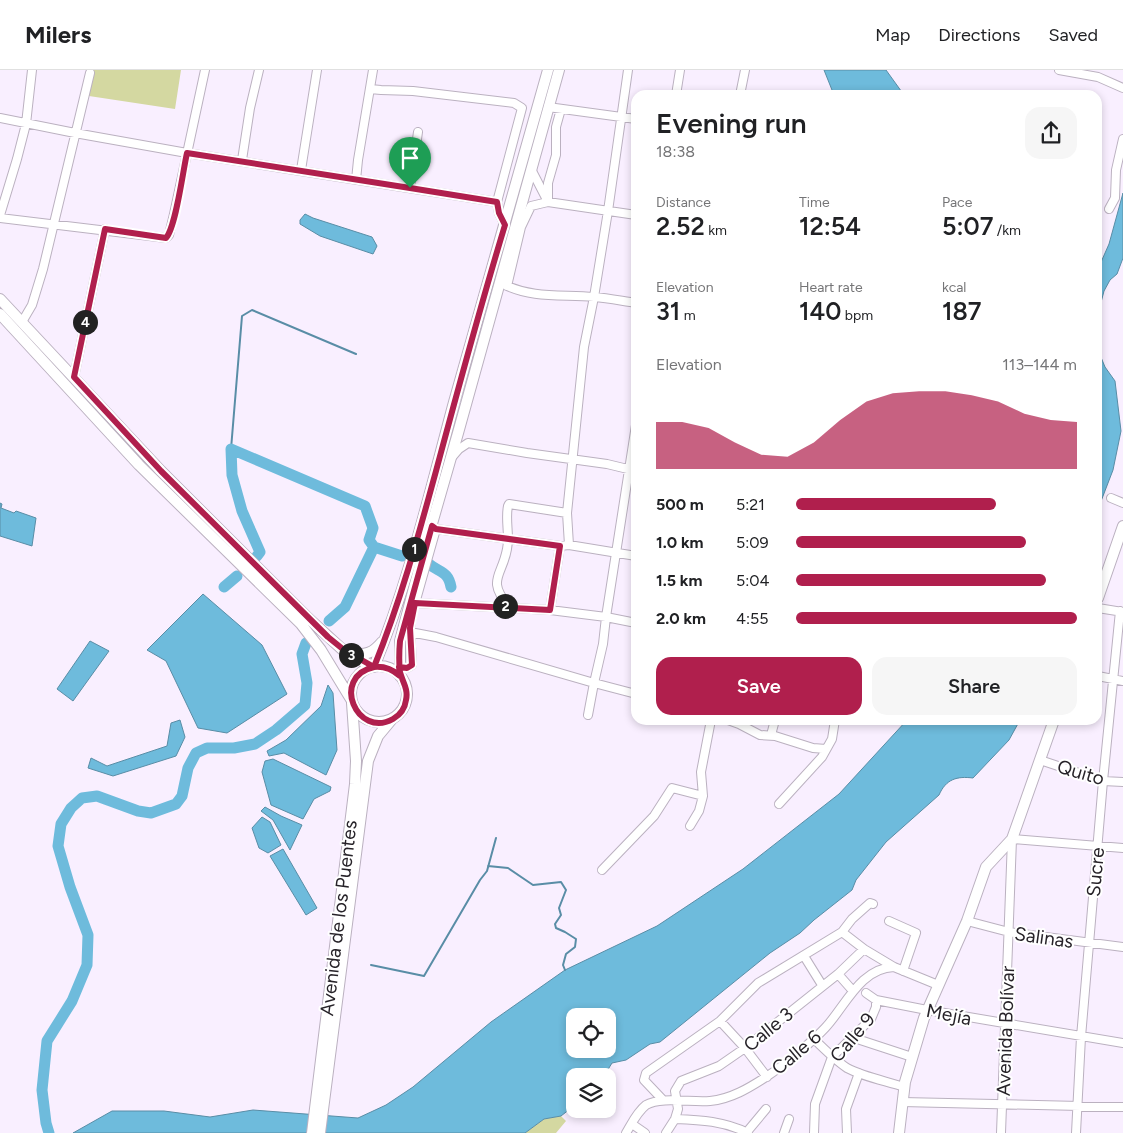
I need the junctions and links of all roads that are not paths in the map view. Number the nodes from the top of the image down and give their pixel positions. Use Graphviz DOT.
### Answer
graph roads {
  1 [pos="32,70"];
  2 [pos="205,70"];
  3 [pos="258,70"];
  4 [pos="317,70"];
  5 [pos="373,70"];
  6 [pos="548,70"];
  7 [pos="559,70"];
  8 [pos="628,70"];
  9 [pos="680,70"];
  10 [pos="745,70"];
  11 [pos="1059,70"];
  12 [pos="90,73"];
  13 [pos="370,88"];
  14 [pos="1123,88"];
  15 [pos="677,90"];
  16 [pos="741,90"];
  17 [pos="548,107"];
  18 [pos="561,109"];
  19 [pos="622,117"];
  20 [pos="0,118"];
  21 [pos="631,118"];
  22 [pos="26,124"];
  23 [pos="418,132"];
  24 [pos="75,133"];
  25 [pos="1123,139"];
  26 [pos="403,148"];
  27 [pos="187,153"];
  28 [pos="242,160"];
  29 [pos="526,167"];
  30 [pos="507,169"];
  31 [pos="300,170"];
  32 [pos="412,175"];
  33 [pos="356,180"];
  34 [pos="410,188"];
  35 [pos="497,202"];
  36 [pos="548,202"];
  37 [pos="1109,208"];
  38 [pos="608,211"];
  39 [pos="631,214"];
  40 [pos="0,216"];
  41 [pos="53,224"];
  42 [pos="513,227"];
  43 [pos="105,229"];
  44 [pos="503,284"];
  45 [pos="594,297"];
  46 [pos="0,299"];
  47 [pos="631,302"];
  48 [pos="0,314"];
  49 [pos="22,322"];
  50 [pos="74,377"];
  51 [pos="573,458"];
  52 [pos="449,463"];
  53 [pos="631,470"];
  54 [pos="631,481"];
  55 [pos="1111,498"];
  56 [pos="1123,503"];
  57 [pos="567,513"];
  58 [pos="1123,526"];
  59 [pos="434,527"];
  60 [pos="508,540"];
  61 [pos="570,545"];
  62 [pos="560,546"];
  63 [pos="617,553"];
  64 [pos="631,555"];
  65 [pos="1102,586"];
  66 [pos="415,603"];
  67 [pos="509,606"];
  68 [pos="1102,609"];
  69 [pos="550,610"];
  70 [pos="1121,612"];
  71 [pos="606,617"];
  72 [pos="631,622"];
  73 [pos="410,632"];
  74 [pos="388,633"];
  75 [pos="344,650"];
  76 [pos="374,667"];
  77 [pos="399,671"];
  78 [pos="1102,677"];
  79 [pos="1113,679"];
  80 [pos="1123,681"];
  81 [pos="594,683"];
  82 [pos="631,693"];
  83 [pos="350,699"];
  84 [pos="588,715"];
  85 [pos="393,718"];
  86 [pos="710,725"];
  87 [pos="739,725"];
  88 [pos="774,725"];
  89 [pos="834,725"];
  90 [pos="1052,725"];
  91 [pos="771,735"];
  92 [pos="826,749"];
  93 [pos="1040,760"];
  94 [pos="1103,781"];
  95 [pos="1123,782"];
  96 [pos="703,796"];
  97 [pos="779,804"];
  98 [pos="690,826"];
  99 [pos="1012,839"];
  100 [pos="1098,846"];
  101 [pos="1123,848"];
  102 [pos="602,870"];
  103 [pos="872,904"];
  104 [pos="889,921"];
  105 [pos="967,921"];
  106 [pos="842,932"];
  107 [pos="1009,932"];
  108 [pos="1089,944"];
  109 [pos="1123,947"];
  110 [pos="864,949"];
  111 [pos="804,956"];
  112 [pos="894,967"];
  113 [pos="903,971"];
  114 [pos="838,974"];
  115 [pos="822,985"];
  116 [pos="938,985"];
  117 [pos="853,991"];
  118 [pos="866,993"];
  119 [pos="876,1000"];
  120 [pos="927,1010"];
  121 [pos="720,1021"];
  122 [pos="1005,1024"];
  123 [pos="851,1037"];
  124 [pos="1081,1037"];
  125 [pos="814,1039"];
  126 [pos="1123,1043"];
  127 [pos="745,1048"];
  128 [pos="832,1057"];
  129 [pos="912,1057"];
  130 [pos="860,1073"];
  131 [pos="323,1074"];
  132 [pos="767,1077"];
  133 [pos="904,1087"];
  134 [pos="663,1100"];
  135 [pos="677,1102"];
  136 [pos="902,1102"];
  137 [pos="1002,1104"];
  138 [pos="1077,1106"];
  139 [pos="1123,1107"];
  140 [pos="766,1109"];
  141 [pos="675,1119"];
  142 [pos="789,1119"];
  143 [pos="632,1124"];
  144 [pos="312,1133"];
  145 [pos="320,1133"];
  146 [pos="626,1133"];
  147 [pos="645,1133"];
  148 [pos="666,1133"];
  149 [pos="747,1133"];
  150 [pos="784,1133"];
  151 [pos="814,1133"];
  152 [pos="847,1133"];
  153 [pos="899,1133"];
  154 [pos="1001,1133"];
  155 [pos="1076,1133"];
  1 -- 22 [label="street"];
  2 -- 27 [label="street"];
  3 -- 28 [label="street"];
  4 -- 31 [label="street"];
  5 -- 13 [label="street"];
  6 -- 29 [label="main road"];
  7 -- 17 [label="main road"];
  8 -- 19 [label="street"];
  9 -- 15 [label="street"];
  10 -- 16 [label="street"];
  11 -- 14 [label="street"];
  12 -- 24 [label="street"];
  13 -- 30 [label="street"];
  13 -- 33 [label="street"];
  17 -- 18 [label="street"];
  17 -- 29 [label="main road"];
  18 -- 19 [label="street"];
  18 -- 36 [label="street"];
  19 -- 21 [label="street"];
  19 -- 38 [label="street"];
  20 -- 22 [label="street"];
  22 -- 24 [label="street"];
  22 -- 40 [label="street"];
  23 -- 32 [label="street"];
  24 -- 27 [label="street"];
  24 -- 41 [label="street"];
  25 -- 37 [label="street"];
  26 -- 32 [label="street"];
  27 -- 28 [label="street"];
  27 -- 43 [label="street"];
  28 -- 31 [label="street"];
  29 -- 30 [label="street"];
  29 -- 36 [label="street"];
  29 -- 42 [label="main road"];
  30 -- 35 [label="street"];
  31 -- 33 [label="street"];
  32 -- 34 [label="street"];
  33 -- 34 [label="street"];
  34 -- 35 [label="street"];
  35 -- 42 [label="street"];
  36 -- 38 [label="street"];
  36 -- 42 [label="street"];
  38 -- 39 [label="street"];
  38 -- 45 [label="street"];
  40 -- 41 [label="street"];
  41 -- 43 [label="street"];
  41 -- 49 [label="street"];
  42 -- 44 [label="main road"];
  42 -- 74 [label="main road"];
  43 -- 50 [label="street"];
  44 -- 45 [label="street"];
  44 -- 52 [label="main road"];
  45 -- 47 [label="street"];
  45 -- 51 [label="street"];
  46 -- 49 [label="main road"];
  48 -- 83 [label="main road"];
  49 -- 50 [label="main road"];
  50 -- 75 [label="main road"];
  51 -- 52 [label="street"];
  51 -- 53 [label="street"];
  51 -- 57 [label="street"];
  52 -- 59 [label="main road"];
  54 -- 63 [label="street"];
  55 -- 56 [label="street"];
  57 -- 60 [label="street"];
  57 -- 61 [label="street"];
  58 -- 65 [label="main road"];
  59 -- 60 [label="street"];
  59 -- 66 [label="street"];
  59 -- 77 [label="main road"];
  60 -- 62 [label="street"];
  60 -- 67 [label="street"];
  61 -- 62 [label="street"];
  61 -- 63 [label="street"];
  62 -- 69 [label="street"];
  63 -- 64 [label="street"];
  63 -- 71 [label="street"];
  66 -- 67 [label="street"];
  66 -- 73 [label="street"];
  67 -- 69 [label="street"];
  68 -- 70 [label="street"];
  69 -- 71 [label="street"];
  70 -- 79 [label="street, Sucre"];
  71 -- 72 [label="street"];
  71 -- 81 [label="street"];
  73 -- 77 [label="street"];
  73 -- 81 [label="street"];
  74 -- 75 [label="main road"];
  74 -- 76 [label="main road"];
  75 -- 76 [label="main road"];
  76 -- 77 [label="main road"];
  76 -- 83 [label="main road"];
  77 -- 85 [label="main road"];
  78 -- 79 [label="street"];
  79 -- 80 [label="street"];
  79 -- 94 [label="street, Sucre"];
  81 -- 82 [label="street"];
  81 -- 84 [label="street"];
  83 -- 85 [label="main road"];
  83 -- 131 [label="main road, Avenida de los Puentes"];
  85 -- 131 [label="main road, Avenida de los Puentes"];
  86 -- 96 [label="street"];
  87 -- 91 [label="street"];
  88 -- 91 [label="street"];
  89 -- 92 [label="street"];
  90 -- 93 [label="main road"];
  91 -- 92 [label="street"];
  92 -- 97 [label="street"];
  93 -- 94 [label="street, Quito"];
  93 -- 99 [label="main road"];
  94 -- 95 [label="street, Quito"];
  94 -- 100 [label="street, Sucre"];
  96 -- 98 [label="street"];
  96 -- 102 [label="street"];
  99 -- 100 [label="street"];
  99 -- 105 [label="main road"];
  99 -- 107 [label="street, Avenida Bolívar"];
  100 -- 101 [label="street"];
  100 -- 108 [label="street, Sucre"];
  103 -- 106 [label="street"];
  104 -- 113 [label="street"];
  105 -- 107 [label="street, Salinas"];
  105 -- 116 [label="main road"];
  106 -- 110 [label="street"];
  106 -- 111 [label="street"];
  107 -- 108 [label="street, Salinas"];
  107 -- 122 [label="street, Avenida Bolívar"];
  108 -- 109 [label="street, Salinas"];
  108 -- 124 [label="street, Sucre"];
  110 -- 112 [label="street"];
  110 -- 114 [label="street, Calle 3"];
  111 -- 115 [label="street"];
  111 -- 121 [label="street"];
  112 -- 113 [label="street"];
  112 -- 117 [label="street, Calle 6"];
  113 -- 116 [label="street"];
  114 -- 115 [label="street, Calle 3"];
  114 -- 117 [label="street"];
  115 -- 127 [label="street, Calle 3"];
  116 -- 120 [label="main road"];
  117 -- 125 [label="street, Calle 6"];
  118 -- 119 [label="street, Mejía"];
  119 -- 120 [label="street, Mejía"];
  119 -- 123 [label="street, Calle 9"];
  120 -- 122 [label="street, Mejía"];
  120 -- 129 [label="main road"];
  121 -- 127 [label="street"];
  121 -- 134 [label="street"];
  122 -- 124 [label="street, Mejía"];
  122 -- 137 [label="street, Avenida Bolívar"];
  123 -- 128 [label="street, Calle 9"];
  123 -- 129 [label="street"];
  124 -- 126 [label="street, Mejía"];
  124 -- 138 [label="street, Sucre"];
  125 -- 128 [label="street"];
  125 -- 132 [label="street, Calle 6"];
  127 -- 132 [label="street"];
  127 -- 135 [label="street, Calle 3"];
  128 -- 130 [label="street"];
  128 -- 151 [label="street, Calle 9"];
  129 -- 133 [label="main road"];
  130 -- 133 [label="street"];
  130 -- 152 [label="street"];
  131 -- 144 [label="main road, Avenida de los Puentes"];
  131 -- 145 [label="main road, Avenida de los Puentes"];
  132 -- 135 [label="street, Calle 6"];
  133 -- 136 [label="main road"];
  134 -- 135 [label="street, Calle 6"];
  134 -- 143 [label="street"];
  135 -- 141 [label="street, Calle 3"];
  136 -- 137 [label="street"];
  136 -- 153 [label="main road"];
  137 -- 138 [label="street"];
  137 -- 154 [label="street, Avenida Bolívar"];
  138 -- 139 [label="street"];
  138 -- 155 [label="street, Sucre"];
  140 -- 149 [label="street"];
  141 -- 148 [label="street"];
  141 -- 149 [label="street"];
  142 -- 150 [label="street"];
  143 -- 146 [label="street"];
  143 -- 147 [label="street"];
}
